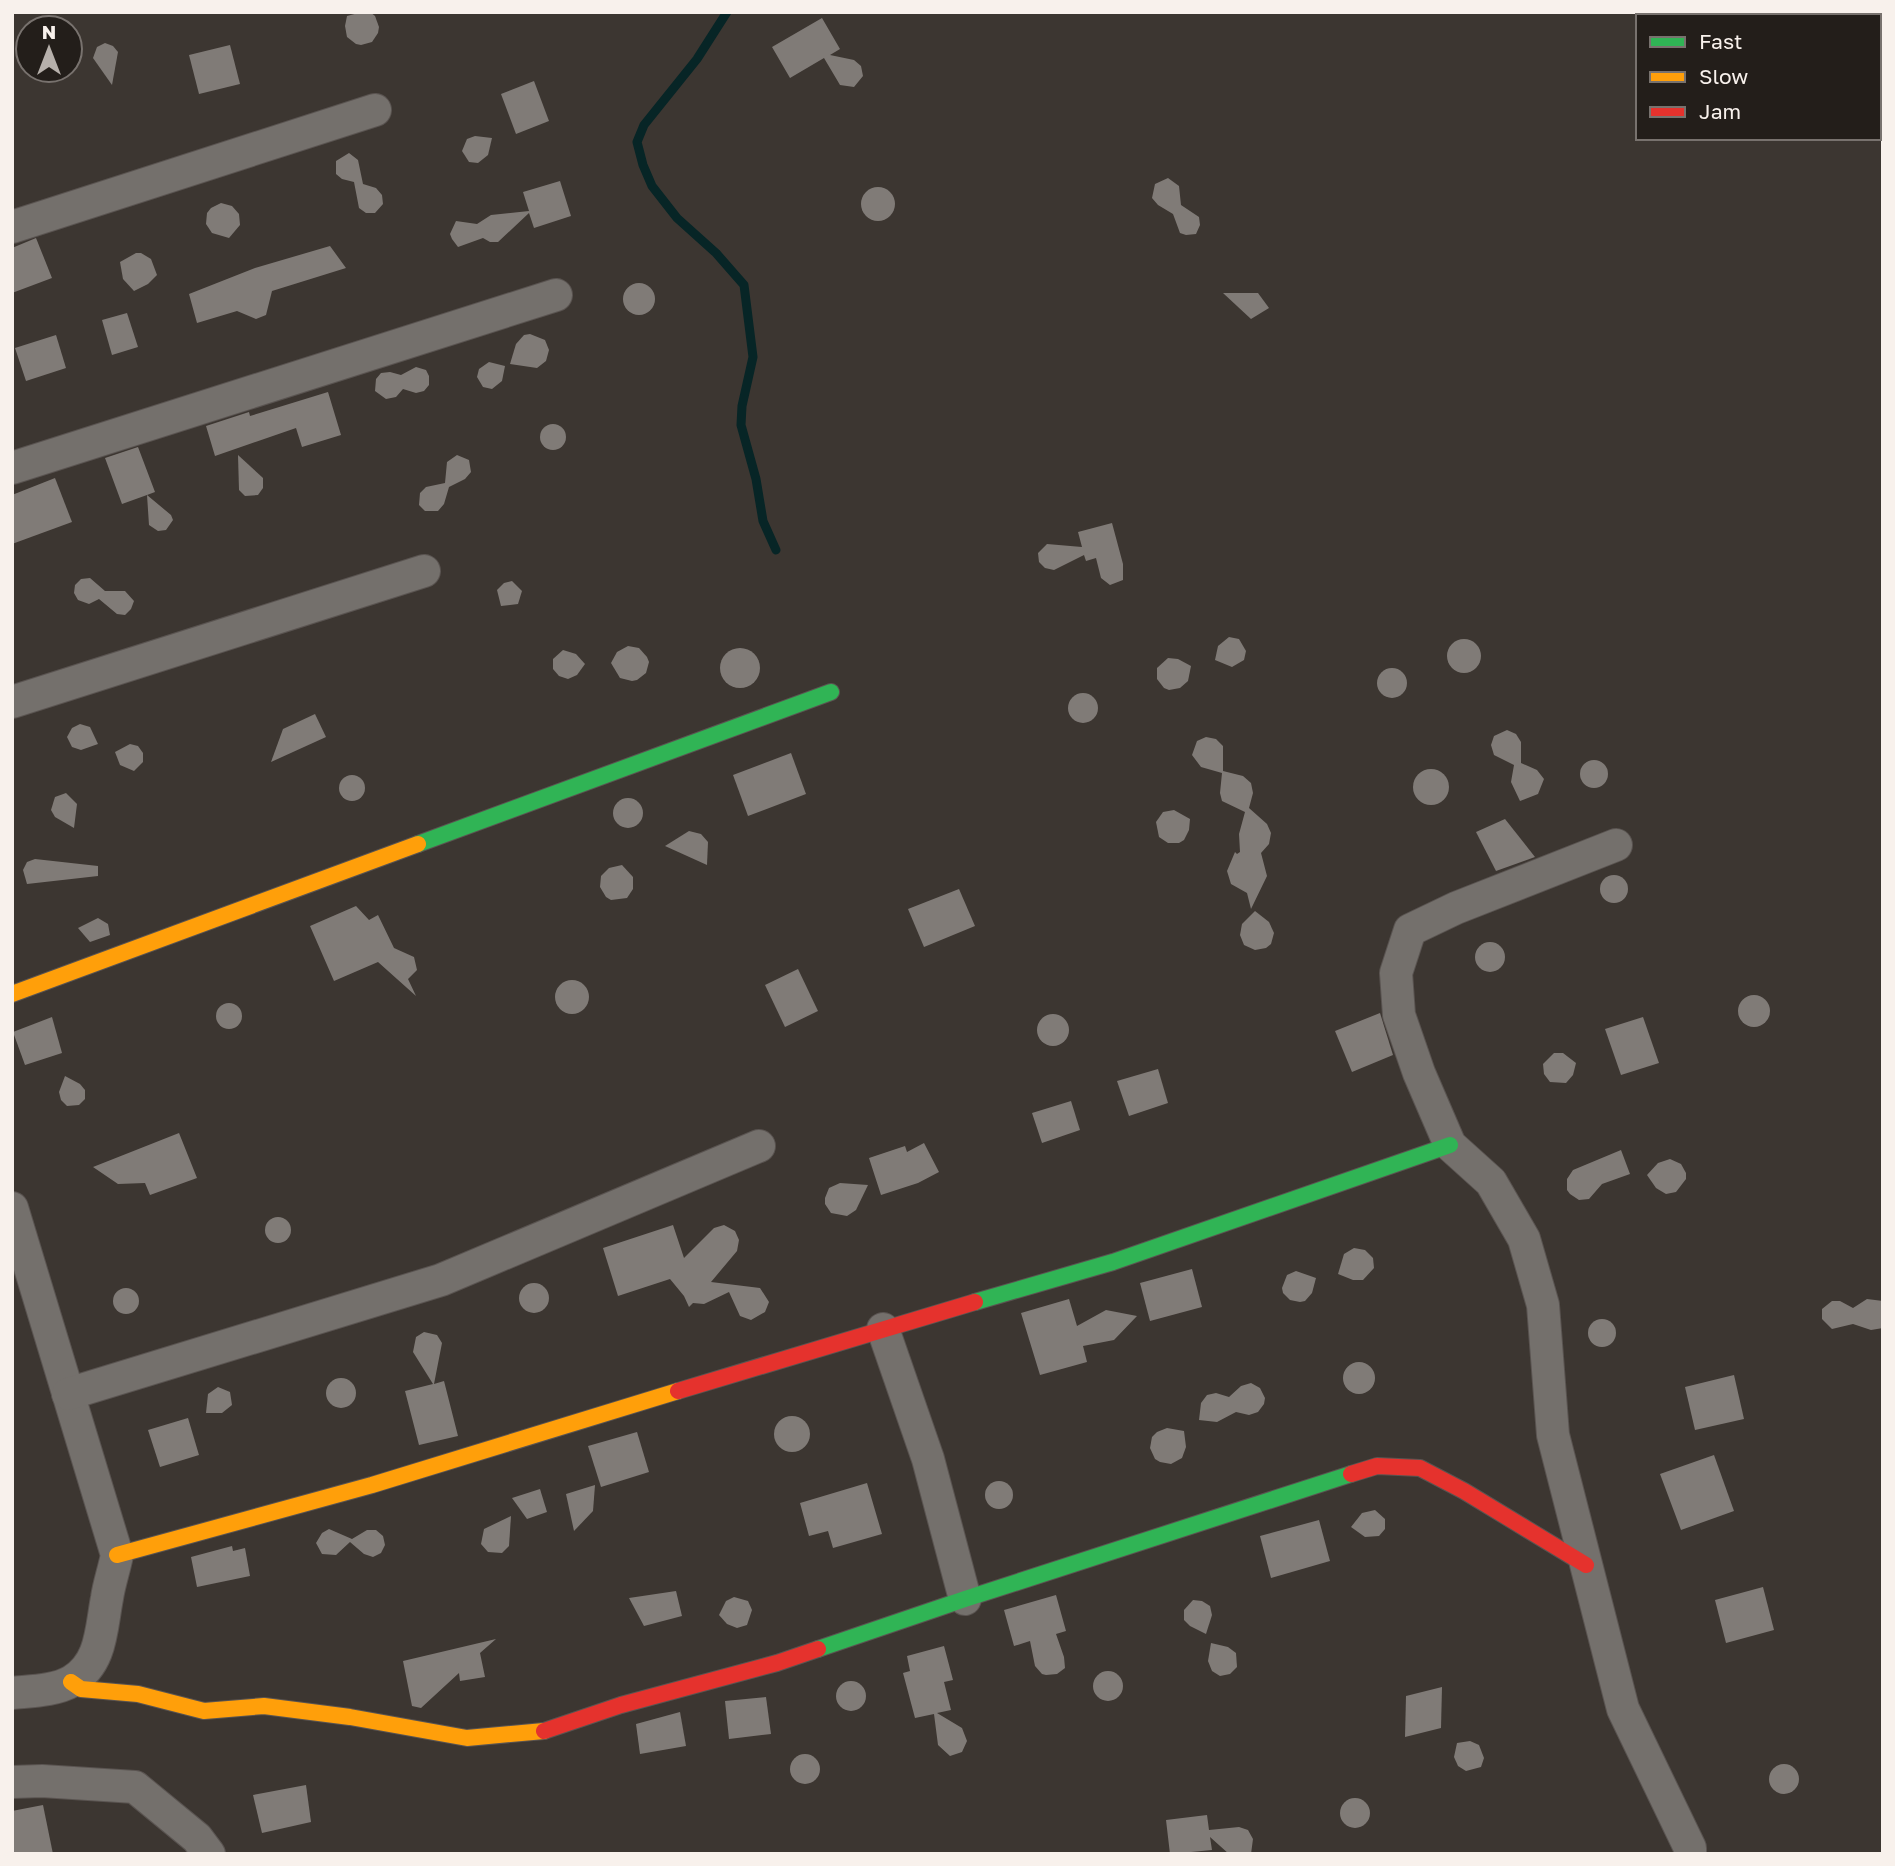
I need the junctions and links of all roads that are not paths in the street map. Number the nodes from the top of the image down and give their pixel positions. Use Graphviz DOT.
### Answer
graph roads {
  1 [pos="375,110"];
  2 [pos="12,227"];
  3 [pos="556,295"];
  4 [pos="12,468"];
  5 [pos="424,571"];
  6 [pos="831,692"];
  7 [pos="12,702"];
  8 [pos="1616,845"];
  9 [pos="12,994"];
  10 [pos="1450,1144"];
  11 [pos="758,1146"];
  12 [pos="12,1208"];
  13 [pos="883,1329"];
  14 [pos="68,1394"];
  15 [pos="117,1555"];
  16 [pos="1586,1565"];
  17 [pos="965,1599"];
  18 [pos="71,1682"];
  19 [pos="12,1693"];
  20 [pos="12,1782"];
  21 [pos="209,1854"];
  22 [pos="1690,1854"];
  1 -- 2 [label="street"];
  3 -- 4 [label="street"];
  5 -- 7 [label="street"];
  6 -- 9 [label="street"];
  8 -- 10 [label="street"];
  10 -- 13 [label="street"];
  10 -- 16 [label="street"];
  11 -- 14 [label="street"];
  12 -- 14 [label="street"];
  13 -- 15 [label="street"];
  13 -- 17 [label="street"];
  14 -- 15 [label="street"];
  15 -- 18 [label="street"];
  16 -- 17 [label="street"];
  16 -- 22 [label="street"];
  17 -- 18 [label="street"];
  18 -- 19 [label="street"];
  20 -- 21 [label="street"];
}
